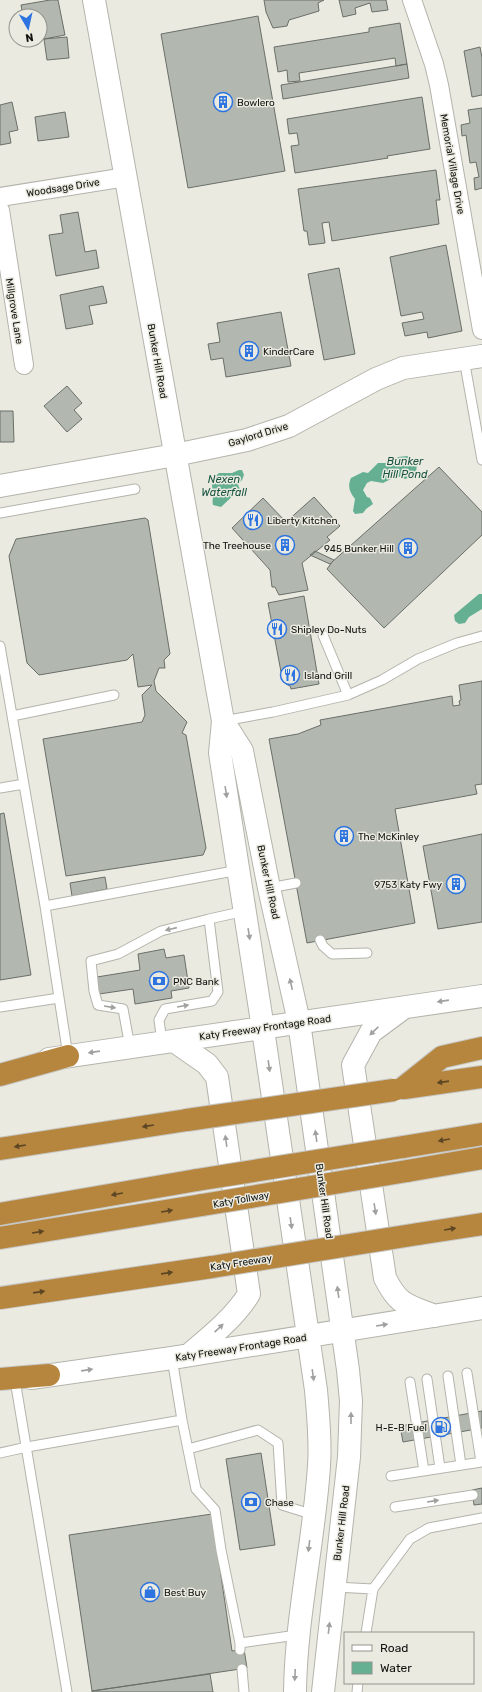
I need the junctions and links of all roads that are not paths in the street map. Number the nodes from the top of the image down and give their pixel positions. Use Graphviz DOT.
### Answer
graph roads {
  1 [pos="94,0"];
  2 [pos="412,0"];
  3 [pos="126,177"];
  4 [pos="0,197"];
  5 [pos="0,210"];
  6 [pos="482,330"];
  7 [pos="473,357"];
  8 [pos="24,365"];
  9 [pos="175,455"];
  10 [pos="482,460"];
  11 [pos="0,486"];
  12 [pos="135,489"];
  13 [pos="0,513"];
  14 [pos="322,635"];
  15 [pos="482,636"];
  16 [pos="0,646"];
  17 [pos="348,695"];
  18 [pos="114,696"];
  19 [pos="12,716"];
  20 [pos="223,721"];
  21 [pos="24,784"];
  22 [pos="0,788"];
  23 [pos="239,870"];
  24 [pos="296,883"];
  25 [pos="269,888"];
  26 [pos="45,906"];
  27 [pos="245,911"];
  28 [pos="209,920"];
  29 [pos="320,940"];
  30 [pos="367,953"];
  31 [pos="482,996"];
  32 [pos="59,998"];
  33 [pos="0,1006"];
  34 [pos="405,1007"];
  35 [pos="299,1022"];
  36 [pos="263,1028"];
  37 [pos="168,1041"];
  38 [pos="130,1047"];
  39 [pos="482,1048"];
  40 [pos="68,1056"];
  41 [pos="0,1066"];
  42 [pos="0,1075"];
  43 [pos="482,1077"];
  44 [pos="398,1089"];
  45 [pos="482,1134"];
  46 [pos="0,1149"];
  47 [pos="482,1158"];
  48 [pos="0,1214"];
  49 [pos="482,1224"];
  50 [pos="0,1238"];
  51 [pos="0,1298"];
  52 [pos="482,1308"];
  53 [pos="435,1316"];
  54 [pos="343,1331"];
  55 [pos="308,1337"];
  56 [pos="181,1356"];
  57 [pos="467,1373"];
  58 [pos="49,1375"];
  59 [pos="448,1376"];
  60 [pos="427,1379"];
  61 [pos="5,1380"];
  62 [pos="410,1382"];
  63 [pos="182,1420"];
  64 [pos="27,1447"];
  65 [pos="188,1449"];
  66 [pos="0,1453"];
  67 [pos="482,1462"];
  68 [pos="461,1465"];
  69 [pos="440,1468"];
  70 [pos="424,1471"];
  71 [pos="391,1476"];
  72 [pos="473,1495"];
  73 [pos="395,1507"];
  74 [pos="314,1515"];
  75 [pos="482,1518"];
  76 [pos="334,1587"];
  77 [pos="373,1589"];
  78 [pos="366,1632"];
  79 [pos="297,1635"];
  80 [pos="242,1669"];
  81 [pos="67,1692"];
  82 [pos="244,1692"];
  83 [pos="295,1692"];
  84 [pos="323,1692"];
  1 -- 3 [label="street, Bunker Hill Road"];
  2 -- 6 [label="street, Memorial Village Drive"];
  3 -- 4 [label="street, Woodsage Drive"];
  3 -- 9 [label="street, Bunker Hill Road"];
  5 -- 8 [label="street, Millgrove Lane"];
  7 -- 9 [label="street, Gaylord Drive"];
  7 -- 10 [label="lane"];
  9 -- 11 [label="street, Gaylord Drive"];
  9 -- 20 [label="street, Bunker Hill Road"];
  12 -- 13 [label="lane"];
  14 -- 17 [label="lane"];
  15 -- 17 [label="lane"];
  16 -- 19 [label="lane"];
  17 -- 20 [label="lane"];
  18 -- 19 [label="lane"];
  19 -- 21 [label="lane"];
  20 -- 23 [label="street, Bunker Hill Road, one-way"];
  20 -- 25 [label="street, Bunker Hill Road"];
  21 -- 22 [label="lane"];
  21 -- 26 [label="lane"];
  23 -- 26 [label="lane"];
  23 -- 27 [label="street, Bunker Hill Road"];
  24 -- 25 [label="lane"];
  35 -- 25 [label="street, Bunker Hill Road, one-way"];
  26 -- 32 [label="lane"];
  27 -- 28 [label="lane"];
  27 -- 36 [label="street, Bunker Hill Road, one-way"];
  37 -- 28 [label="lane, one-way"];
  28 -- 38 [label="lane, one-way"];
  29 -- 30 [label="lane"];
  31 -- 34 [label="street, Katy Freeway Frontage Road, one-way"];
  32 -- 33 [label="lane"];
  32 -- 40 [label="lane"];
  34 -- 35 [label="street, Katy Freeway Frontage Road"];
  34 -- 53 [label="street, one-way"];
  35 -- 36 [label="street, Katy Freeway Frontage Road"];
  54 -- 35 [label="street, Bunker Hill Road, one-way"];
  36 -- 37 [label="street, Katy Freeway Frontage Road"];
  36 -- 55 [label="street, Bunker Hill Road, one-way"];
  37 -- 38 [label="street, Katy Freeway Frontage Road"];
  56 -- 37 [label="street, one-way"];
  38 -- 40 [label="street, Katy Freeway Frontage Road, one-way"];
  39 -- 44 [label="highway"];
  40 -- 41 [label="street, Katy Freeway Frontage Road"];
  40 -- 42 [label="highway"];
  43 -- 44 [label="highway, one-way"];
  44 -- 46 [label="highway, one-way, bridge"];
  45 -- 48 [label="highway, one-way, bridge"];
  50 -- 47 [label="highway, Katy Tollway, one-way, bridge"];
  51 -- 49 [label="highway, Katy Freeway, one-way, bridge"];
  52 -- 53 [label="street, Katy Freeway Frontage Road"];
  54 -- 53 [label="street, Katy Freeway Frontage Road, one-way"];
  54 -- 55 [label="street, Katy Freeway Frontage Road"];
  76 -- 54 [label="street, Bunker Hill Road, one-way"];
  55 -- 56 [label="street, Katy Freeway Frontage Road"];
  55 -- 74 [label="street, Bunker Hill Road, one-way"];
  58 -- 56 [label="street, Katy Freeway Frontage Road, one-way"];
  56 -- 63 [label="lane"];
  57 -- 67 [label="lane"];
  58 -- 61 [label="highway"];
  59 -- 68 [label="lane"];
  60 -- 69 [label="lane"];
  61 -- 64 [label="lane"];
  62 -- 70 [label="lane"];
  63 -- 64 [label="lane"];
  63 -- 65 [label="lane"];
  64 -- 66 [label="lane"];
  64 -- 81 [label="lane"];
  65 -- 74 [label="lane"];
  65 -- 79 [label="lane"];
  67 -- 68 [label="lane"];
  68 -- 69 [label="lane"];
  69 -- 70 [label="lane"];
  70 -- 71 [label="lane"];
  73 -- 72 [label="lane, one-way"];
  74 -- 79 [label="street, Bunker Hill Road, one-way"];
  75 -- 77 [label="lane"];
  76 -- 77 [label="lane"];
  84 -- 76 [label="street, Bunker Hill Road, one-way"];
  77 -- 78 [label="lane"];
  79 -- 83 [label="street, Bunker Hill Road, one-way"];
  80 -- 82 [label="lane"];
}
